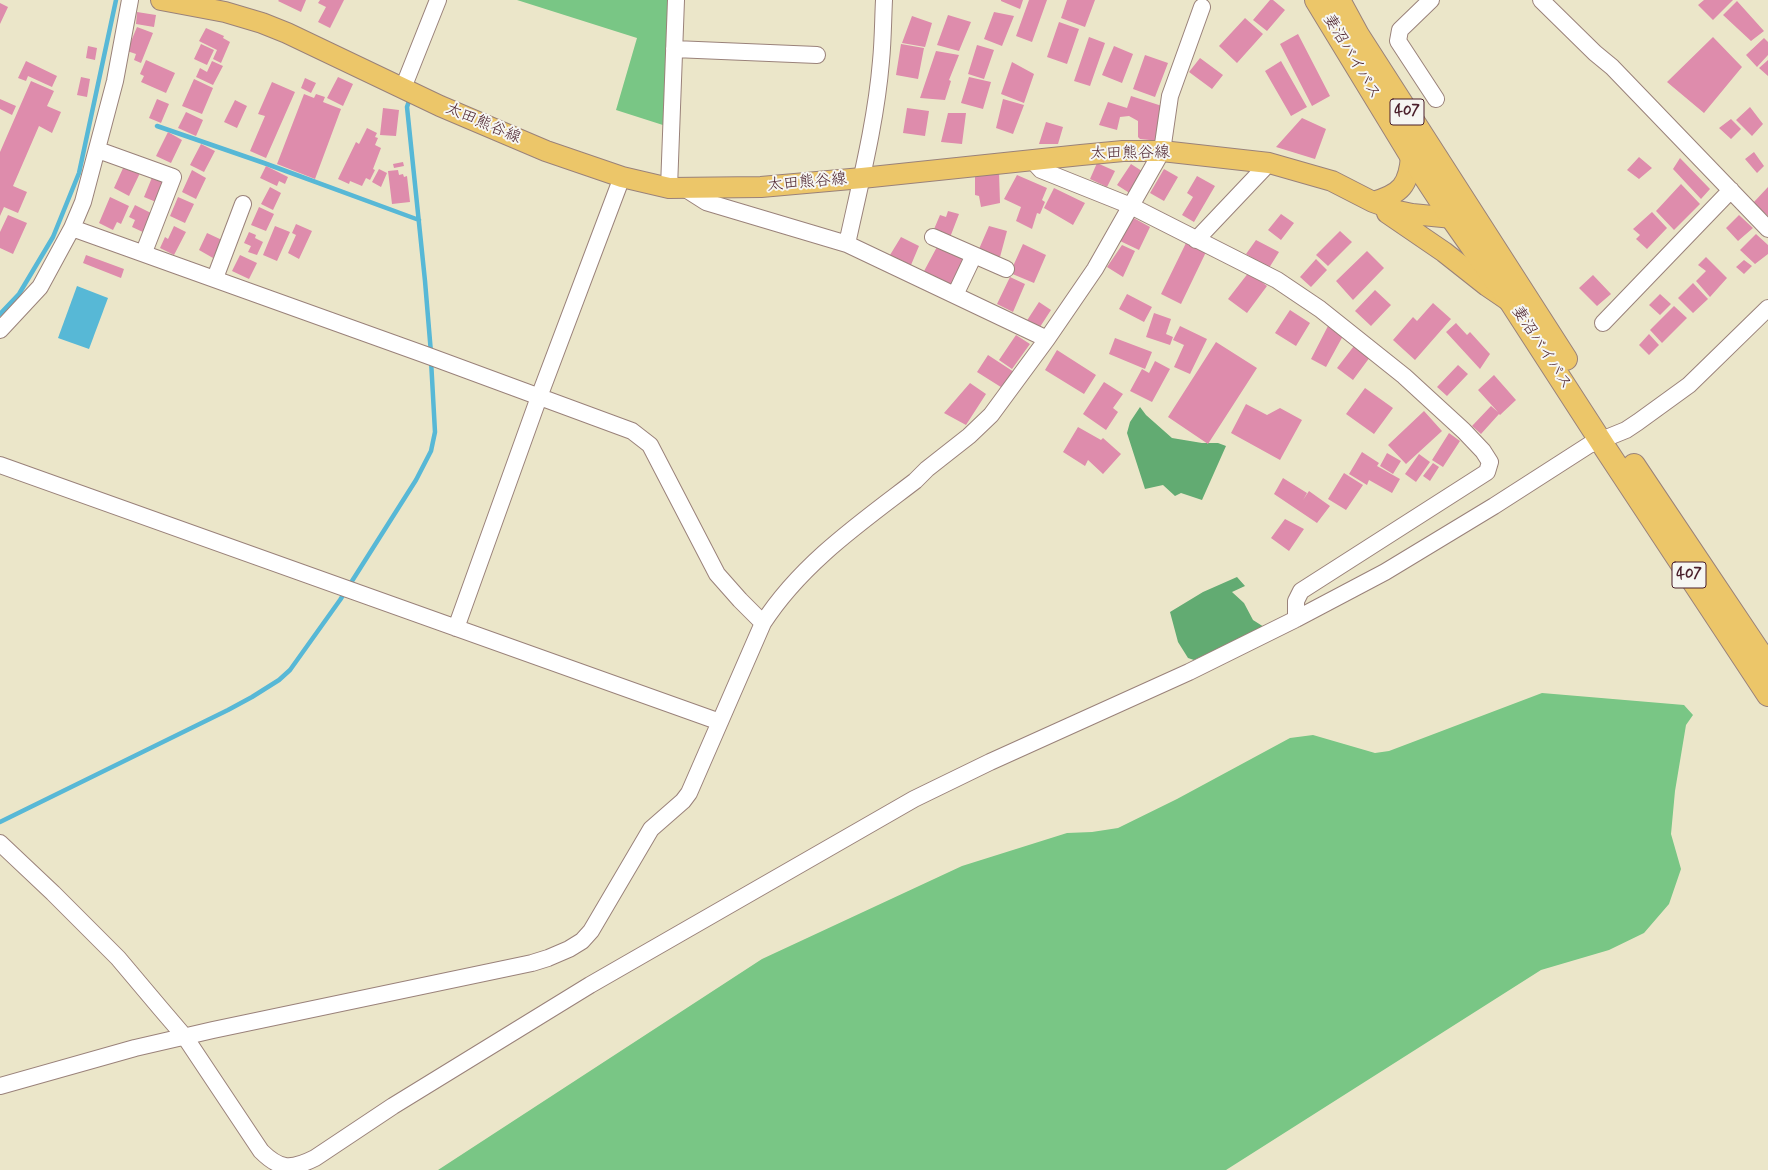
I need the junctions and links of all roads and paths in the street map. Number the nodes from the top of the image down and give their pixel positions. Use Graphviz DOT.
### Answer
graph roads {
  1 [pos="130,0"];
  2 [pos="161,0"];
  3 [pos="438,0"];
  4 [pos="676,0"];
  5 [pos="884,0"];
  6 [pos="1316,0"];
  7 [pos="1339,0"];
  8 [pos="1431,0"];
  9 [pos="1541,0"];
  10 [pos="227,6"];
  11 [pos="1202,7"];
  12 [pos="674,49"];
  13 [pos="817,54"];
  14 [pos="402,88"];
  15 [pos="1436,99"];
  16 [pos="98,150"];
  17 [pos="1162,151"];
  18 [pos="1411,156"];
  19 [pos="1031,159"];
  20 [pos="1269,163"];
  21 [pos="622,177"];
  22 [pos="862,178"];
  23 [pos="677,188"];
  24 [pos="1731,190"];
  25 [pos="1373,202"];
  26 [pos="243,204"];
  27 [pos="1131,206"];
  28 [pos="1451,217"];
  29 [pos="1478,222"];
  30 [pos="72,228"];
  31 [pos="1768,230"];
  32 [pos="933,237"];
  33 [pos="1196,240"];
  34 [pos="847,244"];
  35 [pos="144,252"];
  36 [pos="974,254"];
  37 [pos="1006,269"];
  38 [pos="215,278"];
  39 [pos="954,295"];
  40 [pos="1510,302"];
  41 [pos="1768,308"];
  42 [pos="1603,323"];
  43 [pos="0,330"];
  44 [pos="1047,339"];
  45 [pos="539,397"];
  46 [pos="1612,445"];
  47 [pos="0,464"];
  48 [pos="1296,619"];
  49 [pos="763,623"];
  50 [pos="456,628"];
  51 [pos="1768,665"];
  52 [pos="1768,695"];
  53 [pos="720,722"];
  54 [pos="0,843"];
  55 [pos="185,1037"];
  56 [pos="0,1086"];
  57 [pos="273,1167"];
  1 -- 16 [label="street"];
  2 -- 10 [label="main road, 太田熊谷線"];
  3 -- 14 [label="street"];
  4 -- 12 [label="street"];
  5 -- 22 [label="street"];
  6 -- 18 [label="highway, 妻沼バイパス / 407"];
  7 -- 29 [label="highway, 妻沼バイパス / 407"];
  8 -- 15 [label="street"];
  9 -- 24 [label="street"];
  10 -- 14 [label="main road, 太田熊谷線"];
  11 -- 17 [label="street"];
  12 -- 13 [label="street"];
  12 -- 23 [label="street"];
  14 -- 21 [label="main road, 太田熊谷線"];
  16 -- 30 [label="street"];
  16 -- 35 [label="street"];
  17 -- 19 [label="main road, 太田熊谷線"];
  17 -- 20 [label="main road, 太田熊谷線"];
  17 -- 27 [label="street"];
  18 -- 25 [label="main road"];
  18 -- 28 [label="highway, 妻沼バイパス / 407"];
  19 -- 22 [label="main road, 太田熊谷線"];
  19 -- 27 [label="street"];
  20 -- 25 [label="main road, 太田熊谷線"];
  20 -- 33 [label="street"];
  21 -- 23 [label="main road, 太田熊谷線"];
  21 -- 45 [label="street"];
  22 -- 23 [label="main road, 太田熊谷線"];
  22 -- 34 [label="street"];
  23 -- 34 [label="street"];
  24 -- 31 [label="street"];
  24 -- 42 [label="street"];
  25 -- 28 [label="main road, 太田熊谷線"];
  25 -- 40 [label="main road"];
  26 -- 38 [label="street"];
  27 -- 33 [label="street"];
  27 -- 44 [label="street"];
  28 -- 29 [label="main road, 太田熊谷線"];
  28 -- 40 [label="highway, 妻沼バイパス / 407"];
  29 -- 46 [label="highway, 妻沼バイパス / 407"];
  30 -- 35 [label="street"];
  30 -- 43 [label="street"];
  32 -- 36 [label="street"];
  33 -- 48 [label="street"];
  34 -- 39 [label="street"];
  35 -- 38 [label="street"];
  36 -- 37 [label="street"];
  36 -- 39 [label="street"];
  38 -- 45 [label="street"];
  39 -- 44 [label="street"];
  40 -- 46 [label="highway, 妻沼バイパス / 407"];
  41 -- 46 [label="street"];
  44 -- 49 [label="street"];
  45 -- 49 [label="street"];
  45 -- 50 [label="street"];
  46 -- 48 [label="street"];
  46 -- 51 [label="highway, 妻沼バイパス / 407"];
  46 -- 52 [label="highway, 妻沼バイパス / 407"];
  47 -- 50 [label="street"];
  48 -- 57 [label="street"];
  49 -- 53 [label="street"];
  50 -- 53 [label="street"];
  53 -- 55 [label="street"];
  54 -- 55 [label="street"];
  55 -- 56 [label="street"];
  55 -- 57 [label="street"];
}
